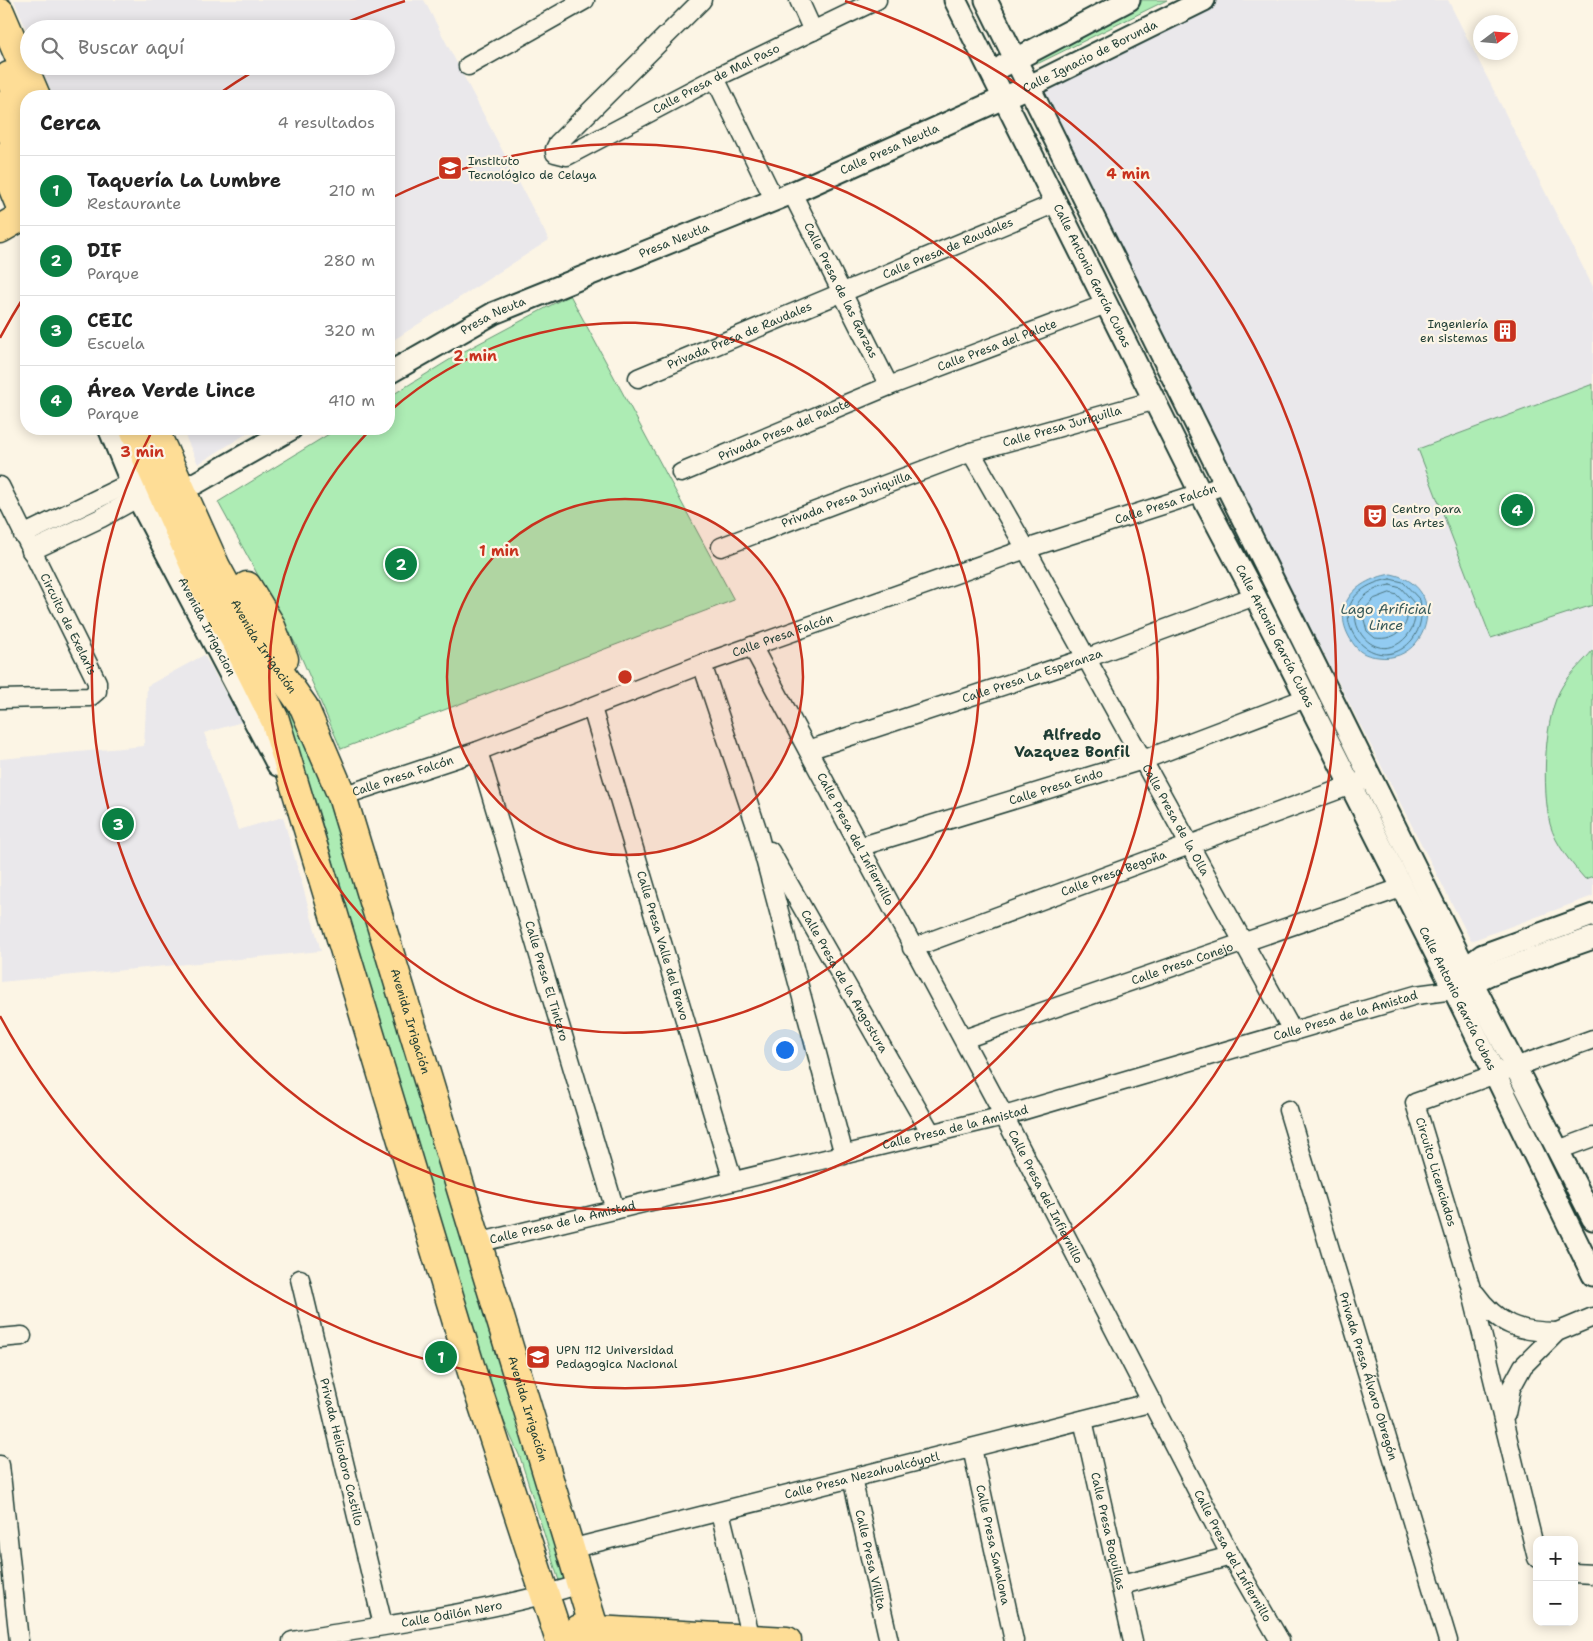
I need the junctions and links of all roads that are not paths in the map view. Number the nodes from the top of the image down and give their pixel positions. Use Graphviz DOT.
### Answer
graph roads {
  1 [pos="702,0"];
  2 [pos="799,0"];
  3 [pos="877,0"];
  4 [pos="955,0"];
  5 [pos="986,0"];
  6 [pos="1129,0"];
  7 [pos="1204,0"];
  8 [pos="576,2"];
  9 [pos="0,12"];
  10 [pos="813,31"];
  11 [pos="0,55"];
  12 [pos="20,59"];
  13 [pos="1015,59"];
  14 [pos="468,66"];
  15 [pos="991,72"];
  16 [pos="27,75"];
  17 [pos="715,78"];
  18 [pos="1030,86"];
  19 [pos="33,90"];
  20 [pos="1004,97"];
  21 [pos="20,103"];
  22 [pos="0,106"];
  23 [pos="0,157"];
  24 [pos="12,182"];
  25 [pos="783,196"];
  26 [pos="20,201"];
  27 [pos="1056,203"];
  28 [pos="20,219"];
  29 [pos="0,229"];
  30 [pos="574,281"];
  31 [pos="841,294"];
  32 [pos="1106,304"];
  33 [pos="395,370"];
  34 [pos="638,378"];
  35 [pos="889,386"];
  36 [pos="1156,400"];
  37 [pos="113,435"];
  38 [pos="137,435"];
  39 [pos="156,435"];
  40 [pos="174,435"];
  41 [pos="280,435"];
  42 [pos="970,452"];
  43 [pos="681,474"];
  44 [pos="196,483"];
  45 [pos="1225,485"];
  46 [pos="0,486"];
  47 [pos="135,489"];
  48 [pos="1201,494"];
  49 [pos="22,535"];
  50 [pos="721,547"];
  51 [pos="1026,549"];
  52 [pos="31,551"];
  53 [pos="208,572"];
  54 [pos="1255,596"];
  55 [pos="752,646"];
  56 [pos="1087,658"];
  57 [pos="702,664"];
  58 [pos="1306,698"];
  59 [pos="0,699"];
  60 [pos="304,707"];
  61 [pos="592,708"];
  62 [pos="808,750"];
  63 [pos="478,752"];
  64 [pos="1143,760"];
  65 [pos="1371,778"];
  66 [pos="1350,786"];
  67 [pos="342,796"];
  68 [pos="306,823"];
  69 [pos="757,829"];
  70 [pos="1191,845"];
  71 [pos="859,847"];
  72 [pos="1401,888"];
  73 [pos="1593,914"];
  74 [pos="1593,938"];
  75 [pos="1244,942"];
  76 [pos="912,948"];
  77 [pos="1460,980"];
  78 [pos="1292,1032"];
  79 [pos="964,1039"];
  80 [pos="1593,1039"];
  81 [pos="1515,1067"];
  82 [pos="1495,1075"];
  83 [pos="1288,1110"];
  84 [pos="1004,1116"];
  85 [pos="932,1134"];
  86 [pos="1593,1137"];
  87 [pos="1558,1150"];
  88 [pos="844,1154"];
  89 [pos="733,1181"];
  90 [pos="615,1210"];
  91 [pos="1593,1219"];
  92 [pos="477,1243"];
  93 [pos="1593,1275"];
  94 [pos="300,1279"];
  95 [pos="1470,1285"];
  96 [pos="1593,1317"];
  97 [pos="1558,1332"];
  98 [pos="22,1336"];
  99 [pos="0,1338"];
  100 [pos="1153,1402"];
  101 [pos="1083,1420"];
  102 [pos="1505,1420"];
  103 [pos="972,1448"];
  104 [pos="0,1465"];
  105 [pos="852,1478"];
  106 [pos="720,1512"];
  107 [pos="1533,1541"];
  108 [pos="570,1549"];
  109 [pos="1231,1556"];
  110 [pos="1578,1573"];
  111 [pos="1593,1574"];
  112 [pos="581,1584"];
  113 [pos="1122,1585"];
  114 [pos="546,1595"];
  115 [pos="383,1625"];
  116 [pos="558,1634"];
  117 [pos="597,1635"];
  118 [pos="750,1640"];
  119 [pos="19,1641"];
  120 [pos="292,1641"];
  121 [pos="787,1641"];
  122 [pos="889,1641"];
  123 [pos="1014,1641"];
  124 [pos="1133,1641"];
  125 [pos="1280,1641"];
  126 [pos="1448,1641"];
  1 -- 17 [label="street, Calle Presa de Mal Paso"];
  2 -- 10 [label="street"];
  3 -- 10 [label="street, Calle Presa de Mal Paso"];
  4 -- 15 [label="street, Calle Antonio García Cubas"];
  5 -- 13 [label="street, Calle Antonio García Cubas"];
  6 -- 13 [label="street"];
  7 -- 18 [label="street, Calle Ignacio de Borunda"];
  8 -- 14 [label="street"];
  9 -- 12 [label="main road"];
  10 -- 17 [label="street, Calle Presa de Mal Paso"];
  11 -- 21 [label="main road"];
  13 -- 15 [label="street"];
  13 -- 18 [label="street, Calle Antonio García Cubas"];
  15 -- 20 [label="street, Calle Antonio García Cubas"];
  16 -- 19 [label="main road"];
  17 -- 25 [label="street, Calle Presa de las Garzas"];
  18 -- 20 [label="street, Calle Ignacio de Borunda"];
  18 -- 45 [label="street, Calle Antonio García Cubas"];
  20 -- 25 [label="street, Calle Presa Neutla"];
  20 -- 27 [label="street, Calle Antonio García Cubas"];
  22 -- 24 [label="main road"];
  23 -- 24 [label="main road"];
  24 -- 26 [label="main road"];
  25 -- 30 [label="street, Presa Neutla"];
  25 -- 31 [label="street, Calle Presa de las Garzas"];
  27 -- 31 [label="street, Calle Presa de Raudales"];
  27 -- 32 [label="street, Calle Antonio García Cubas"];
  28 -- 29 [label="main road"];
  30 -- 33 [label="street, Presa Neuta"];
  31 -- 34 [label="street, Privada Presa de Raudales"];
  31 -- 35 [label="street, Calle Presa de las Garzas"];
  32 -- 35 [label="street, Calle Presa del Palote"];
  32 -- 36 [label="street, Calle Antonio García Cubas"];
  35 -- 43 [label="street, Privada Presa del Palote"];
  36 -- 42 [label="street, Calle Presa Juriquilla"];
  36 -- 48 [label="street, Calle Antonio García Cubas"];
  37 -- 47 [label="main road, Avenida Irrigacion"];
  38 -- 53 [label="main road, Avenida Irrigación"];
  39 -- 53 [label="main road, Avenida Irrigación"];
  40 -- 44 [label="main road"];
  41 -- 44 [label="street"];
  42 -- 50 [label="street, Privada Presa Juriquilla"];
  42 -- 51 [label="street, Calle Presa de la Olla"];
  44 -- 60 [label="main road"];
  45 -- 48 [label="street, Calle Presa Falcón"];
  45 -- 65 [label="street, Calle Antonio García Cubas"];
  46 -- 49 [label="street, Circuito de Exelaris"];
  47 -- 49 [label="street"];
  47 -- 52 [label="street"];
  47 -- 68 [label="main road, Avenida Irrigacion"];
  48 -- 51 [label="street, Calle Presa Falcón"];
  48 -- 54 [label="street, Calle Antonio García Cubas"];
  49 -- 52 [label="street, Circuito de Exelaris"];
  51 -- 55 [label="street, Calle Presa Falcón"];
  51 -- 56 [label="street, Calle Presa de la Olla"];
  52 -- 59 [label="street, Circuito de Exelaris"];
  53 -- 60 [label="main road, Avenida Irrigación"];
  53 -- 68 [label="main road, Avenida Irrigación"];
  54 -- 56 [label="street, Calle Presa La Esperanza"];
  54 -- 58 [label="street, Calle Antonio García Cubas"];
  55 -- 57 [label="street, Calle Presa Falcón"];
  55 -- 62 [label="street, Calle Presa del Infiernillo"];
  56 -- 62 [label="street, Calle Presa La Esperanza"];
  56 -- 64 [label="street, Calle Presa de la Olla"];
  57 -- 61 [label="street, Calle Presa Falcón"];
  57 -- 69 [label="street, Calle Presa de la Angostura"];
  58 -- 64 [label="street, Calle Presa Endo"];
  58 -- 66 [label="street, Calle Antonio García Cubas"];
  60 -- 67 [label="main road, Avenida Irrigación"];
  61 -- 63 [label="street, Calle Presa Falcón"];
  61 -- 89 [label="street, Calle Presa Valle del Bravo"];
  62 -- 71 [label="street, Calle Presa del Infiernillo"];
  63 -- 67 [label="street, Calle Presa Falcón"];
  63 -- 90 [label="street, Calle Presa El Tintero"];
  64 -- 70 [label="street, Calle Presa de la Olla"];
  64 -- 71 [label="street, Calle Presa Endo"];
  65 -- 66 [label="street, Calle Presa Begoña"];
  65 -- 77 [label="street, Calle Antonio García Cubas"];
  66 -- 70 [label="street, Calle Presa Begoña"];
  66 -- 72 [label="street, Calle Antonio García Cubas"];
  67 -- 92 [label="main road, Avenida Irrigación"];
  68 -- 114 [label="main road, Avenida Irrigación"];
  69 -- 85 [label="street, Calle Presa de la Angostura"];
  69 -- 88 [label="street, Calle Presa de la Angostura"];
  70 -- 75 [label="street, Calle Presa de la Olla"];
  70 -- 76 [label="street, Calle Presa Begoña"];
  71 -- 76 [label="street, Calle Presa del Infiernillo"];
  72 -- 75 [label="street, Calle Presa Conejo"];
  72 -- 77 [label="street, Calle Antonio García Cubas"];
  73 -- 77 [label="street"];
  74 -- 77 [label="street"];
  75 -- 78 [label="street, Calle Presa de la Olla"];
  75 -- 79 [label="street, Calle Presa Conejo"];
  76 -- 79 [label="street, Calle Presa del Infiernillo"];
  77 -- 78 [label="street, Calle Presa de la Amistad"];
  77 -- 81 [label="street, Calle Antonio García Cubas"];
  77 -- 82 [label="street, Calle Antonio García Cubas"];
  78 -- 84 [label="street, Calle Presa de la Amistad"];
  79 -- 84 [label="street, Calle Presa del Infiernillo"];
  80 -- 81 [label="street, Circuito Licenciados"];
  81 -- 82 [label="street, Circuito Licenciados"];
  81 -- 87 [label="street, Calle Antonio García Cubas"];
  82 -- 93 [label="street, Calle Antonio García Cubas"];
  82 -- 95 [label="street, Circuito Licenciados"];
  83 -- 126 [label="street, Privada Presa Álvaro Obregón"];
  84 -- 85 [label="street, Calle Presa de la Amistad"];
  84 -- 100 [label="street, Calle Presa del Infiernillo"];
  85 -- 88 [label="street, Calle Presa de la Amistad"];
  86 -- 87 [label="street"];
  87 -- 91 [label="street, Calle Antonio García Cubas"];
  88 -- 89 [label="street, Calle Presa de la Amistad"];
  89 -- 90 [label="street, Calle Presa de la Amistad"];
  90 -- 92 [label="street, Calle Presa de la Amistad"];
  92 -- 108 [label="main road, Avenida Irrigación"];
  94 -- 115 [label="street, Privada Heliodoro Castillo"];
  95 -- 97 [label="street, Circuito Licenciados"];
  95 -- 102 [label="street, Circuito Licenciados"];
  96 -- 97 [label="street, Circuito Licenciados"];
  97 -- 102 [label="street, Circuito Licenciados"];
  98 -- 99 [label="street"];
  100 -- 101 [label="street, Calle Presa Nezahualcóyotl"];
  100 -- 109 [label="street, Calle Presa del Infiernillo"];
  101 -- 103 [label="street, Calle Presa Nezahualcóyotl"];
  101 -- 113 [label="street, Calle Presa Boquillas"];
  102 -- 107 [label="street, Circuito Licenciados"];
  103 -- 105 [label="street, Calle Presa Nezahualcóyotl"];
  103 -- 123 [label="street, Calle Presa Sanalona"];
  104 -- 119 [label="street"];
  105 -- 106 [label="street, Calle Presa Nezahualcóyotl"];
  105 -- 122 [label="street, Calle Presa Villita"];
  106 -- 108 [label="street, Calle Presa Nezahualcóyotl"];
  106 -- 118 [label="street"];
  108 -- 112 [label="main road, Avenida Irrigación"];
  109 -- 113 [label="street"];
  109 -- 125 [label="street, Calle Presa del Infiernillo"];
  110 -- 111 [label="street"];
  112 -- 114 [label="street, Calle Odilón Nero"];
  112 -- 117 [label="main road, Avenida Irrigación"];
  113 -- 124 [label="street, Calle Presa Boquillas"];
  114 -- 115 [label="street, Calle Odilón Nero"];
  114 -- 116 [label="main road, Avenida Irrigación"];
  115 -- 120 [label="street, Calle Odilón Nero"];
  116 -- 117 [label="main road"];
  117 -- 118 [label="main road"];
  118 -- 121 [label="main road"];
}
